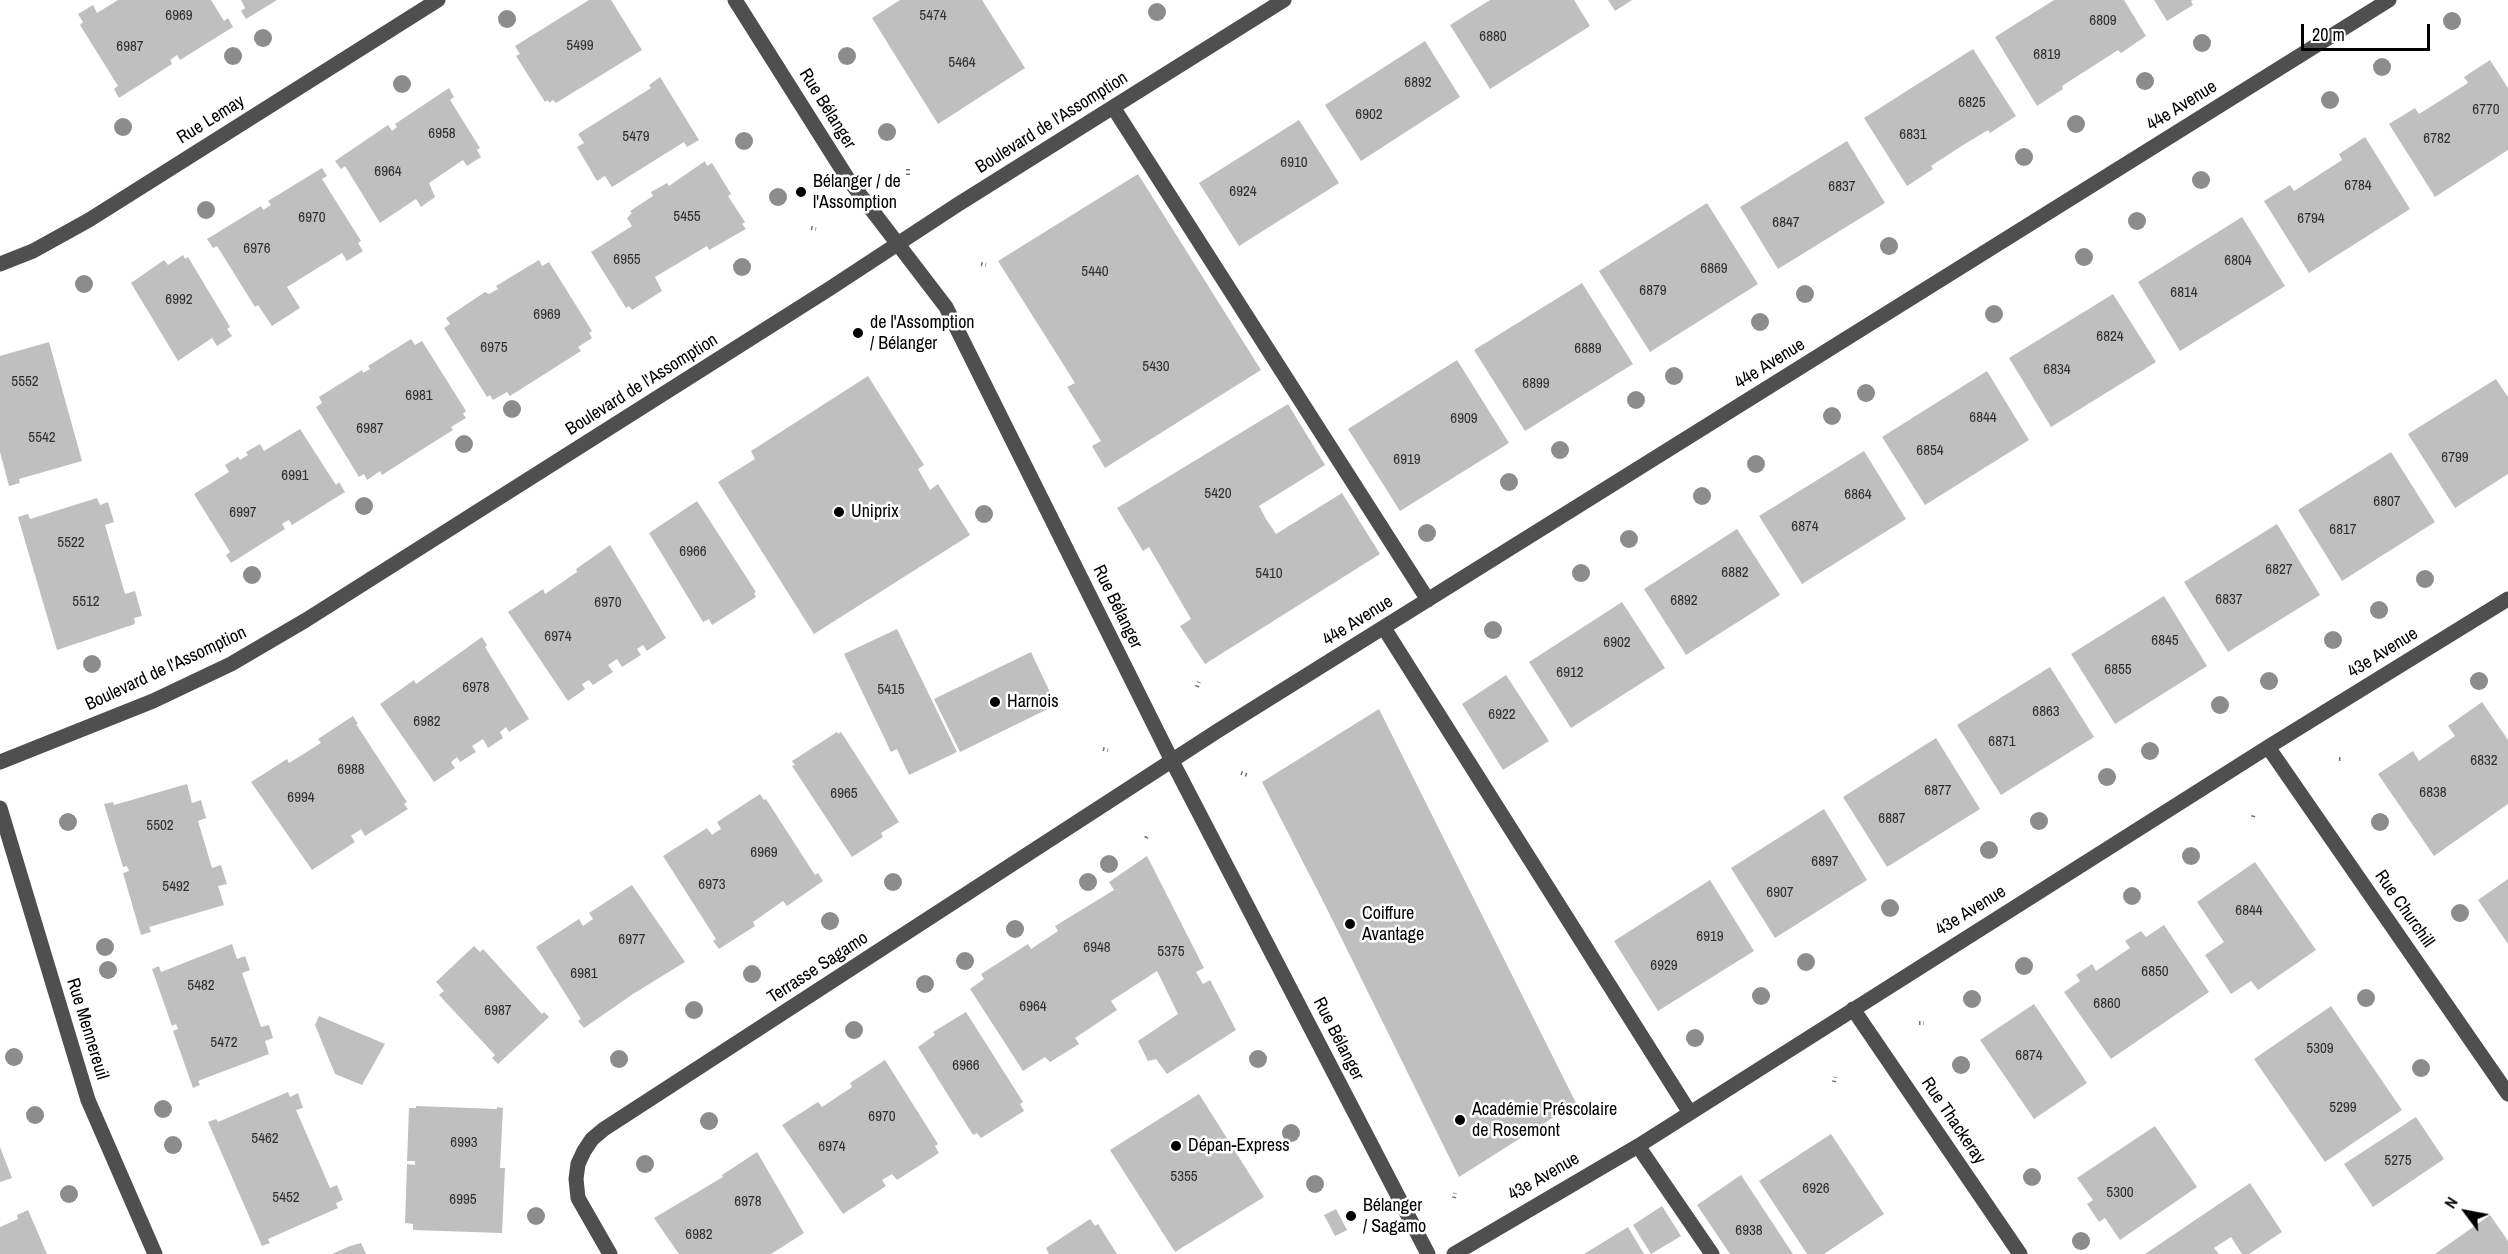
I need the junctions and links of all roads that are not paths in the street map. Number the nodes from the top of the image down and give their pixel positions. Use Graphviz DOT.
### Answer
graph roads {
  1 [pos="438,0"];
  2 [pos="735,0"];
  3 [pos="1284,0"];
  4 [pos="2389,0"];
  5 [pos="1113,107"];
  6 [pos="897,246"];
  7 [pos="0,264"];
  8 [pos="2508,599"];
  9 [pos="1428,600"];
  10 [pos="1384,628"];
  11 [pos="2268,747"];
  12 [pos="1172,761"];
  13 [pos="0,762"];
  14 [pos="0,808"];
  15 [pos="1853,1009"];
  16 [pos="2508,1094"];
  17 [pos="1690,1113"];
  18 [pos="1638,1146"];
  19 [pos="155,1254"];
  20 [pos="610,1254"];
  21 [pos="1428,1254"];
  22 [pos="1454,1254"];
  23 [pos="1712,1254"];
  24 [pos="2020,1254"];
  1 -- 7 [label="street, Rue Lemay"];
  2 -- 6 [label="street, Rue Bélanger"];
  3 -- 5 [label="street, Boulevard de l'Assomption"];
  4 -- 9 [label="street, 44e Avenue"];
  5 -- 6 [label="street, Boulevard de l'Assomption"];
  5 -- 9 [label="street"];
  6 -- 12 [label="street, Rue Bélanger"];
  6 -- 13 [label="street, Boulevard de l'Assomption"];
  8 -- 11 [label="street, 43e Avenue"];
  9 -- 10 [label="street, 44e Avenue"];
  10 -- 12 [label="street, 44e Avenue"];
  10 -- 17 [label="street"];
  11 -- 15 [label="street, 43e Avenue"];
  11 -- 16 [label="street, Rue Churchill"];
  12 -- 20 [label="street, Terrasse Sagamo"];
  12 -- 21 [label="street, Rue Bélanger"];
  14 -- 19 [label="street, Rue Mennereuil"];
  15 -- 17 [label="street, 43e Avenue"];
  15 -- 24 [label="street, Rue Thackeray"];
  17 -- 18 [label="street, 43e Avenue"];
  18 -- 22 [label="street, 43e Avenue"];
  18 -- 23 [label="street"];
}
